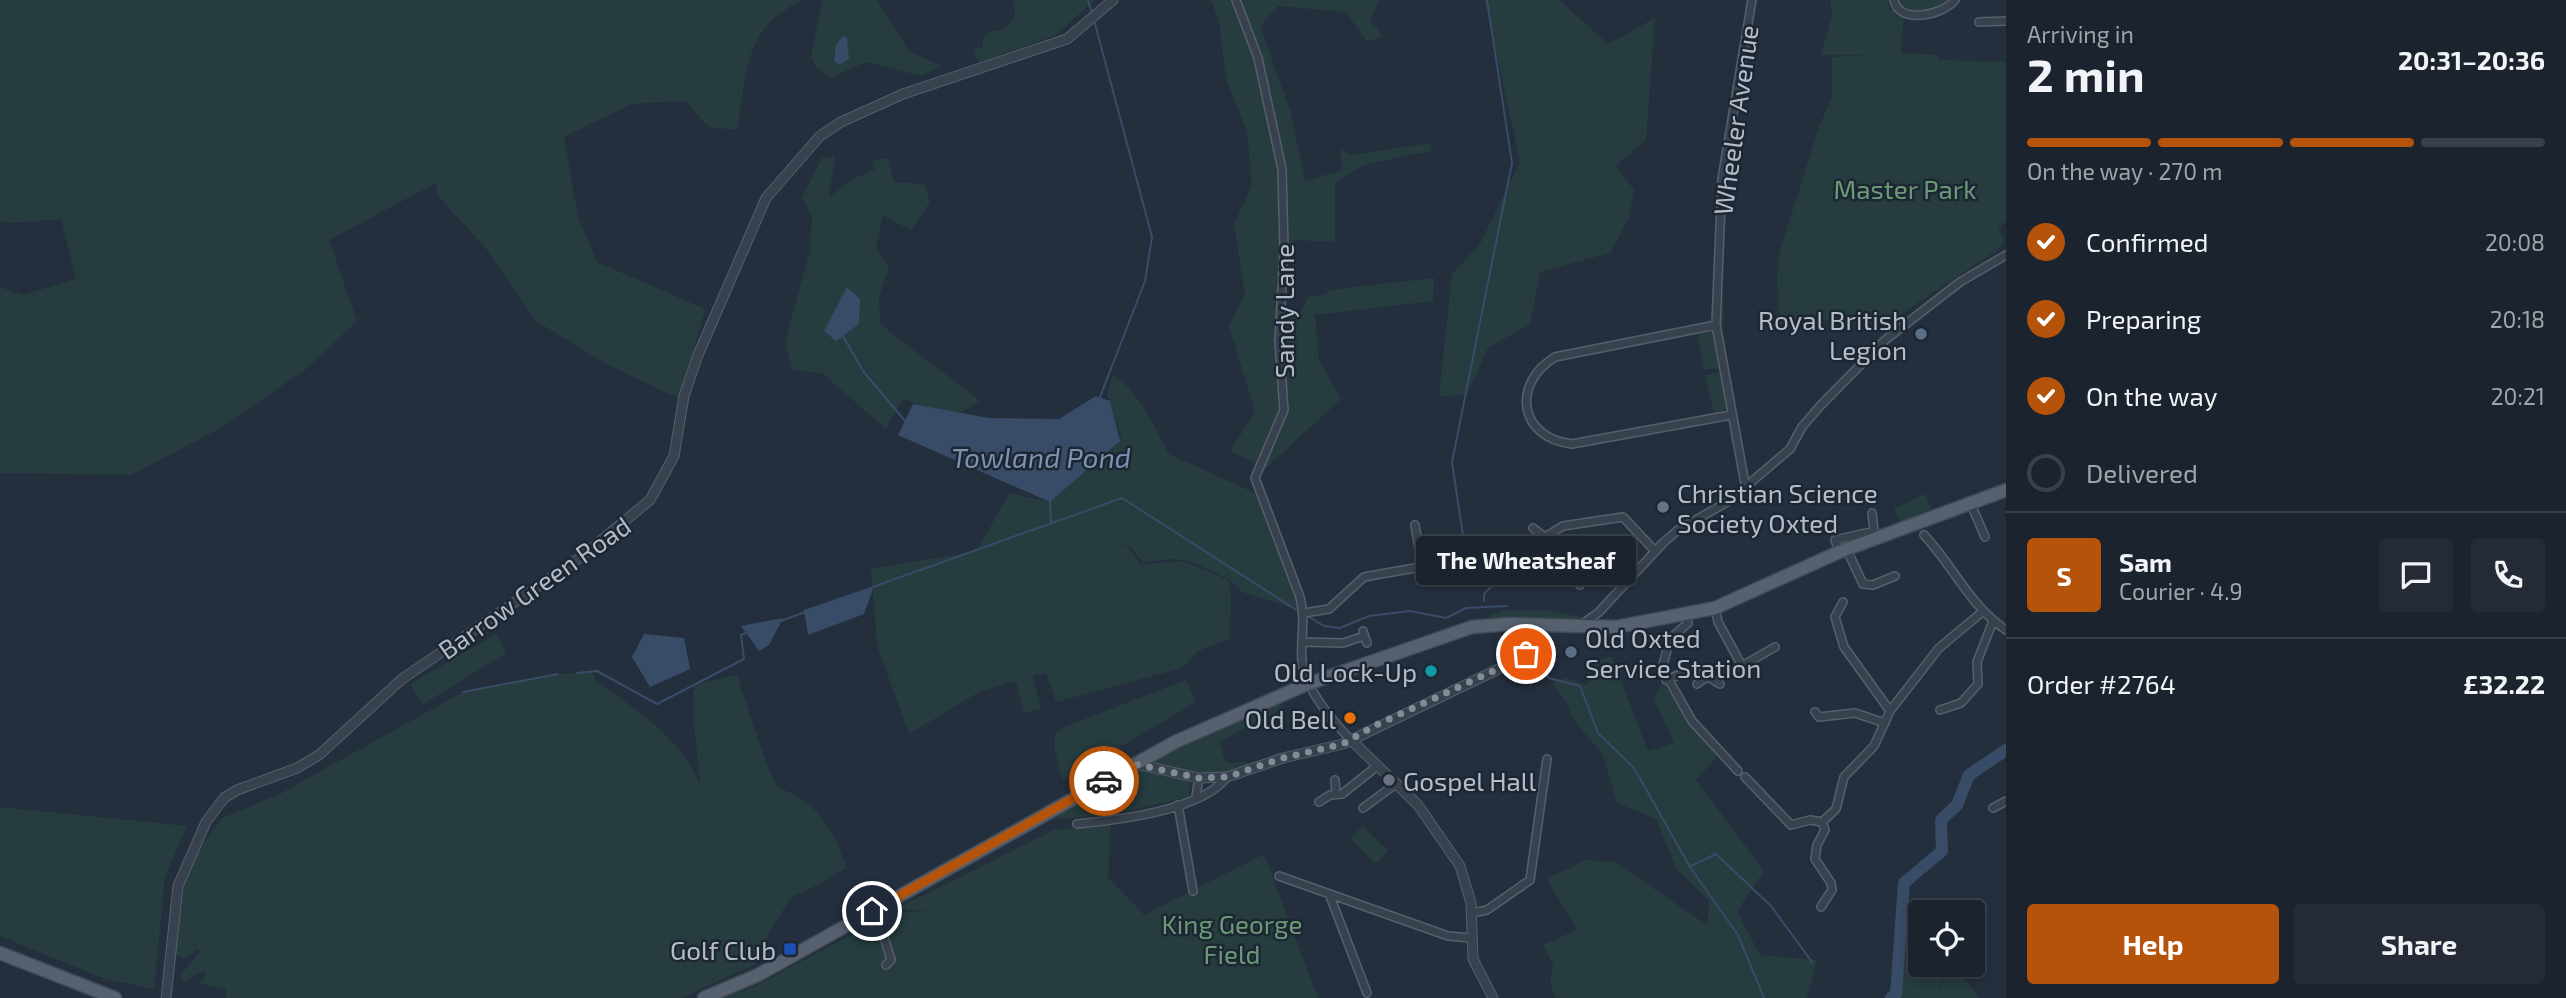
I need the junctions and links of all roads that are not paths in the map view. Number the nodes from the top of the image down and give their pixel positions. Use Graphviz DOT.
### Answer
graph roads {
  1 [pos="1113,0"];
  2 [pos="1236,0"];
  3 [pos="1752,0"];
  4 [pos="1894,0"];
  5 [pos="1955,0"];
  6 [pos="2006,21"];
  7 [pos="1979,22"];
  8 [pos="2006,246"];
  9 [pos="2006,255"];
  10 [pos="1716,325"];
  11 [pos="1731,415"];
  12 [pos="1746,489"];
  13 [pos="2006,490"];
  14 [pos="1970,502"];
  15 [pos="1872,513"];
  16 [pos="1415,525"];
  17 [pos="1533,528"];
  18 [pos="1924,534"];
  19 [pos="1545,537"];
  20 [pos="1985,537"];
  21 [pos="1655,551"];
  22 [pos="1843,551"];
  23 [pos="1437,564"];
  24 [pos="1422,566"];
  25 [pos="1583,573"];
  26 [pos="1895,576"];
  27 [pos="1843,602"];
  28 [pos="1714,608"];
  29 [pos="1597,613"];
  30 [pos="1981,613"];
  31 [pos="1686,615"];
  32 [pos="1304,616"];
  33 [pos="2006,617"];
  34 [pos="1995,623"];
  35 [pos="1509,624"];
  36 [pos="1538,625"];
  37 [pos="1577,627"];
  38 [pos="1597,627"];
  39 [pos="2006,630"];
  40 [pos="1365,636"];
  41 [pos="1517,638"];
  42 [pos="1303,642"];
  43 [pos="1756,647"];
  44 [pos="1775,647"];
  45 [pos="1533,652"];
  46 [pos="1516,654"];
  47 [pos="1760,656"];
  48 [pos="1708,676"];
  49 [pos="1666,680"];
  50 [pos="1697,684"];
  51 [pos="1720,684"];
  52 [pos="1940,710"];
  53 [pos="1890,711"];
  54 [pos="1818,717"];
  55 [pos="1885,723"];
  56 [pos="1351,740"];
  57 [pos="1547,758"];
  58 [pos="1134,764"];
  59 [pos="1376,767"];
  60 [pos="1738,771"];
  61 [pos="1227,777"];
  62 [pos="1745,777"];
  63 [pos="1199,778"];
  64 [pos="1335,780"];
  65 [pos="1396,783"];
  66 [pos="1336,794"];
  67 [pos="1196,796"];
  68 [pos="2006,801"];
  69 [pos="1319,802"];
  70 [pos="1178,805"];
  71 [pos="1363,808"];
  72 [pos="1993,808"];
  73 [pos="1822,822"];
  74 [pos="1077,824"];
  75 [pos="1279,876"];
  76 [pos="1193,891"];
  77 [pos="1330,896"];
  78 [pos="1351,904"];
  79 [pos="1821,908"];
  80 [pos="1472,913"];
  81 [pos="1338,917"];
  82 [pos="880,924"];
  83 [pos="1471,938"];
  84 [pos="0,953"];
  85 [pos="886,965"];
  86 [pos="1367,993"];
  87 [pos="165,996"];
  88 [pos="115,998"];
  89 [pos="704,998"];
  90 [pos="1493,998"];
  1 -- 87 [label="street, Barrow Green Road"];
  2 -- 32 [label="street, Sandy Lane"];
  3 -- 10 [label="street, Wheeler Avenue"];
  4 -- 5 [label="street"];
  6 -- 7 [label="street"];
  8 -- 9 [label="street"];
  9 -- 12 [label="street"];
  10 -- 11 [label="street, Wheeler Avenue"];
  10 -- 11 [label="street"];
  11 -- 12 [label="street, Wheeler Avenue"];
  12 -- 21 [label="street"];
  13 -- 14 [label="main road"];
  14 -- 20 [label="street"];
  14 -- 22 [label="main road"];
  15 -- 22 [label="street"];
  16 -- 24 [label="street"];
  17 -- 19 [label="street"];
  18 -- 30 [label="street"];
  19 -- 21 [label="street"];
  19 -- 25 [label="street"];
  21 -- 29 [label="street"];
  22 -- 26 [label="street"];
  22 -- 28 [label="main road"];
  23 -- 24 [label="street"];
  24 -- 32 [label="street"];
  27 -- 53 [label="street"];
  28 -- 31 [label="main road"];
  28 -- 47 [label="street"];
  29 -- 37 [label="street"];
  29 -- 38 [label="street"];
  30 -- 34 [label="street"];
  30 -- 53 [label="street"];
  31 -- 38 [label="main road"];
  31 -- 49 [label="street"];
  32 -- 42 [label="street"];
  33 -- 34 [label="street"];
  34 -- 39 [label="street"];
  34 -- 52 [label="street"];
  35 -- 36 [label="main road"];
  35 -- 41 [label="street"];
  35 -- 58 [label="main road"];
  36 -- 37 [label="main road"];
  36 -- 41 [label="street"];
  37 -- 38 [label="main road"];
  40 -- 42 [label="street"];
  41 -- 46 [label="street"];
  42 -- 56 [label="street"];
  43 -- 47 [label="street"];
  44 -- 47 [label="street"];
  45 -- 46 [label="street"];
  46 -- 56 [label="street"];
  48 -- 49 [label="street"];
  48 -- 50 [label="street"];
  48 -- 51 [label="street"];
  49 -- 60 [label="street"];
  53 -- 55 [label="street"];
  54 -- 55 [label="street"];
  55 -- 73 [label="street"];
  56 -- 59 [label="street"];
  56 -- 61 [label="street"];
  57 -- 80 [label="street"];
  58 -- 63 [label="street"];
  58 -- 89 [label="main road"];
  59 -- 65 [label="street"];
  59 -- 66 [label="street"];
  61 -- 63 [label="street"];
  61 -- 67 [label="street"];
  62 -- 73 [label="street"];
  63 -- 67 [label="street"];
  64 -- 66 [label="street"];
  65 -- 71 [label="street"];
  65 -- 80 [label="street"];
  66 -- 69 [label="street"];
  67 -- 70 [label="street"];
  68 -- 72 [label="street"];
  70 -- 74 [label="street"];
  70 -- 76 [label="street"];
  73 -- 79 [label="street"];
  75 -- 77 [label="street"];
  77 -- 78 [label="street"];
  77 -- 81 [label="street"];
  78 -- 81 [label="street"];
  78 -- 83 [label="street"];
  80 -- 83 [label="street"];
  81 -- 86 [label="street"];
  82 -- 85 [label="street"];
  83 -- 90 [label="street"];
  84 -- 88 [label="main road"];
}
